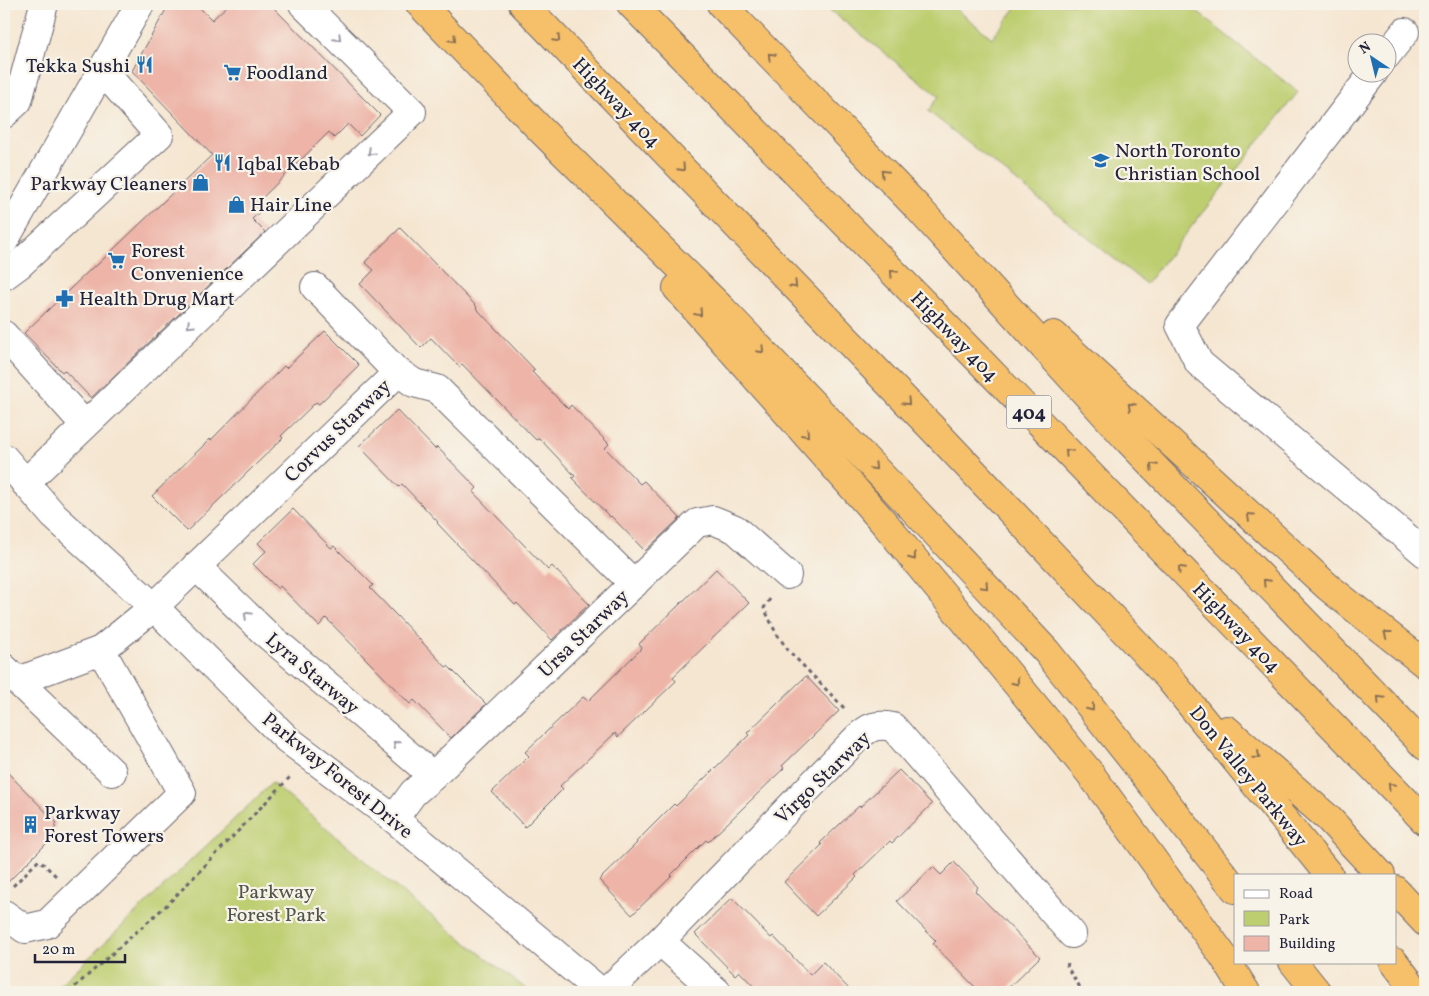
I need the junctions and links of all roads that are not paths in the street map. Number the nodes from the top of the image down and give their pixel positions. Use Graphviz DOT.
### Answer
graph roads {
  1 [pos="44,4"];
  2 [pos="140,4"];
  3 [pos="303,4"];
  4 [pos="420,4"];
  5 [pos="523,4"];
  6 [pos="631,4"];
  7 [pos="721,4"];
  8 [pos="1405,32"];
  9 [pos="1396,43"];
  10 [pos="102,70"];
  11 [pos="1366,82"];
  12 [pos="4,114"];
  13 [pos="541,130"];
  14 [pos="918,208"];
  15 [pos="4,241"];
  16 [pos="4,276"];
  17 [pos="315,287"];
  18 [pos="4,335"];
  19 [pos="398,372"];
  20 [pos="85,425"];
  21 [pos="11,471"];
  22 [pos="1425,553"];
  23 [pos="196,566"];
  24 [pos="787,575"];
  25 [pos="634,584"];
  26 [pos="154,607"];
  27 [pos="101,650"];
  28 [pos="1425,664"];
  29 [pos="11,674"];
  30 [pos="1168,677"];
  31 [pos="1425,746"];
  32 [pos="112,772"];
  33 [pos="433,776"];
  34 [pos="394,819"];
  35 [pos="1425,821"];
  36 [pos="1328,874"];
  37 [pos="1380,874"];
  38 [pos="1234,889"];
  39 [pos="1396,891"];
  40 [pos="7,902"];
  41 [pos="1425,922"];
  42 [pos="1072,934"];
  43 [pos="660,941"];
  44 [pos="1287,964"];
  45 [pos="1295,964"];
  46 [pos="1395,964"];
  47 [pos="601,992"];
  48 [pos="606,992"];
  49 [pos="717,992"];
  50 [pos="1246,992"];
  51 [pos="1304,992"];
  52 [pos="1316,992"];
  53 [pos="1416,992"];
  1 -- 12 [label="street"];
  2 -- 10 [label="street"];
  3 -- 20 [label="street, one-way"];
  4 -- 13 [label="highway, one-way"];
  5 -- 30 [label="highway, Highway 404, one-way"];
  35 -- 6 [label="highway, Highway 404 / 404, one-way"];
  14 -- 7 [label="highway, 404, one-way"];
  8 -- 9 [label="street"];
  10 -- 15 [label="street"];
  10 -- 16 [label="street"];
  11 -- 22 [label="street"];
  13 -- 38 [label="highway, one-way"];
  13 -- 50 [label="highway, one-way"];
  28 -- 14 [label="highway, one-way"];
  31 -- 14 [label="highway, 404, one-way"];
  17 -- 19 [label="street"];
  18 -- 20 [label="street"];
  19 -- 23 [label="street, Corvus Starway"];
  19 -- 25 [label="street, Corvus Starway"];
  20 -- 21 [label="street"];
  21 -- 26 [label="street, Parkway Forest Drive"];
  23 -- 26 [label="street, Corvus Starway"];
  33 -- 23 [label="street, Lyra Starway, one-way"];
  24 -- 25 [label="street, Ursa Starway"];
  25 -- 33 [label="street, Ursa Starway"];
  26 -- 27 [label="street, Corvus Starway"];
  26 -- 34 [label="street, Parkway Forest Drive"];
  27 -- 29 [label="street, Corvus Starway"];
  27 -- 40 [label="street"];
  29 -- 32 [label="street"];
  30 -- 36 [label="highway, Don Valley Parkway"];
  30 -- 37 [label="highway, one-way"];
  33 -- 34 [label="street, Ursa Starway"];
  34 -- 47 [label="street, Parkway Forest Drive"];
  39 -- 41 [label="highway"];
  42 -- 43 [label="street, Virgo Starway"];
  43 -- 48 [label="street, Virgo Starway"];
  43 -- 49 [label="street"];
  44 -- 51 [label="highway"];
  45 -- 52 [label="highway"];
  46 -- 53 [label="highway"];
}
